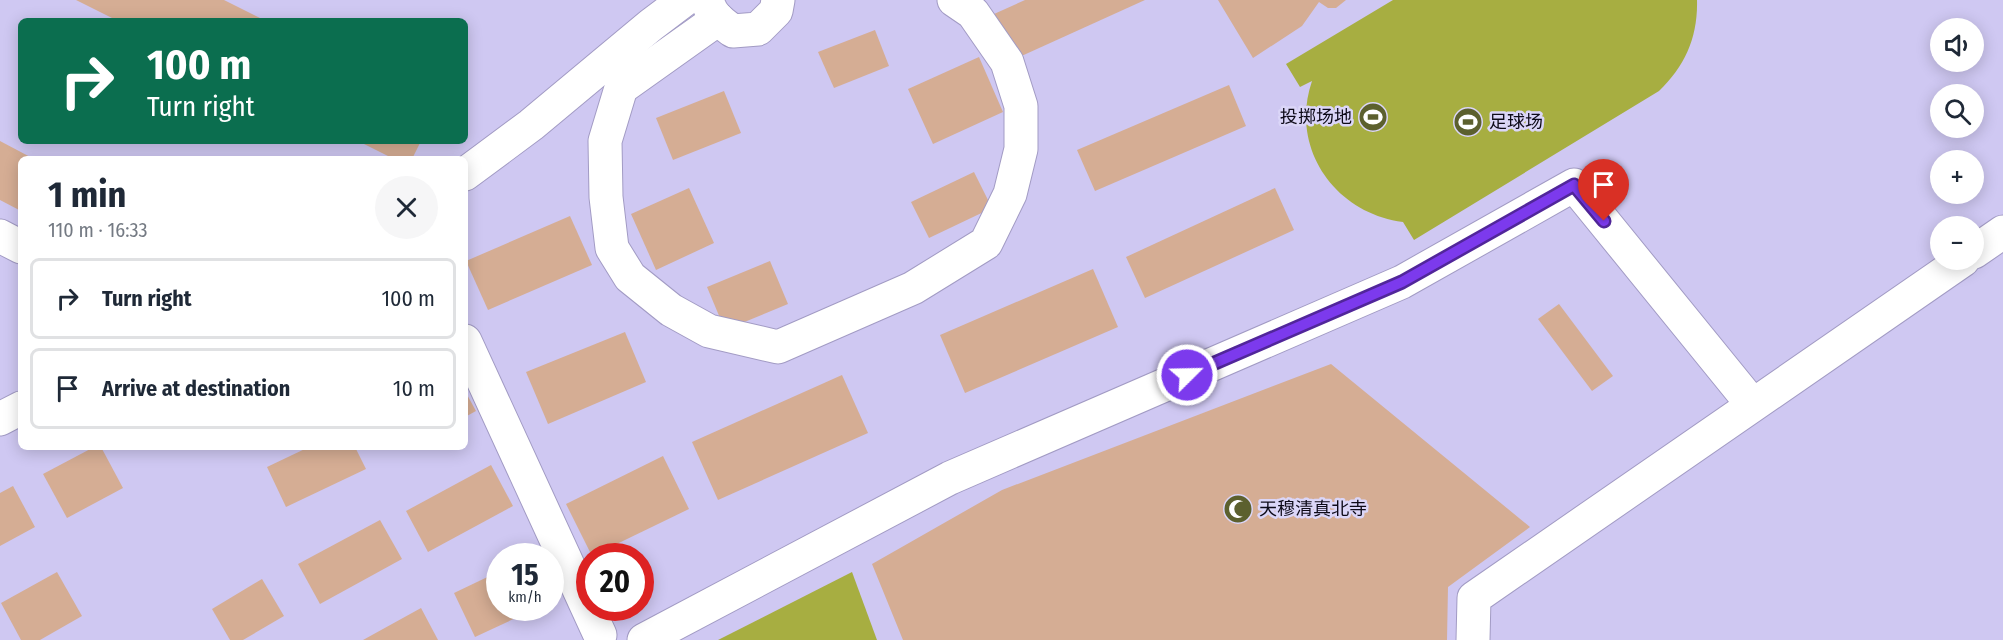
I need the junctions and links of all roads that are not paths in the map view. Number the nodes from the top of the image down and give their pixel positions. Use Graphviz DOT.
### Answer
graph roads {
  1 [pos="684,0"];
  2 [pos="778,0"];
  3 [pos="954,0"];
  4 [pos="713,10"];
  5 [pos="468,172"];
  6 [pos="2003,232"];
  7 [pos="0,236"];
  8 [pos="1984,245"];
  9 [pos="18,246"];
  10 [pos="1948,270"];
  11 [pos="468,348"];
  12 [pos="1752,404"];
  13 [pos="18,410"];
  14 [pos="0,419"];
  15 [pos="600,635"];
  16 [pos="644,640"];
  17 [pos="1473,640"];
  1 -- 5 [label="street"];
  2 -- 4 [label="street"];
  3 -- 4 [label="street"];
  6 -- 8 [label="street"];
  7 -- 9 [label="street"];
  10 -- 12 [label="street"];
  11 -- 15 [label="street"];
  12 -- 16 [label="street"];
  12 -- 17 [label="street"];
  13 -- 14 [label="street"];
}
